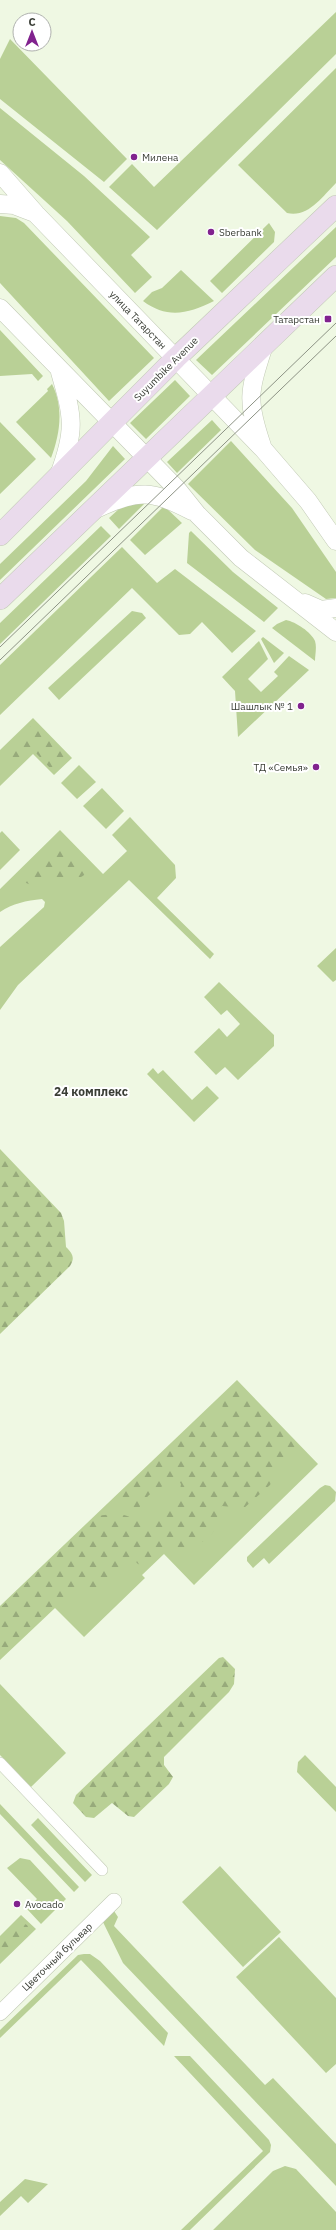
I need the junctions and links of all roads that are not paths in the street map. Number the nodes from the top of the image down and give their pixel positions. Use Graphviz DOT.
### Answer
graph roads {
  1 [pos="0,173"];
  2 [pos="0,204"];
  3 [pos="336,206"];
  4 [pos="36,214"];
  5 [pos="336,276"];
  6 [pos="0,308"];
  7 [pos="264,345"];
  8 [pos="176,358"];
  9 [pos="59,370"];
  10 [pos="212,396"];
  11 [pos="111,423"];
  12 [pos="264,450"];
  13 [pos="146,459"];
  14 [pos="59,474"];
  15 [pos="93,510"];
  16 [pos="197,514"];
  17 [pos="0,536"];
  18 [pos="336,542"];
  19 [pos="0,599"];
  20 [pos="295,599"];
  21 [pos="336,608"];
  22 [pos="336,632"];
  23 [pos="0,1763"];
  24 [pos="102,1870"];
  25 [pos="114,1901"];
  26 [pos="0,2013"];
  1 -- 4 [label="street, улица Татарстан"];
  2 -- 4 [label="street"];
  3 -- 8 [label="main road, Suyumbike Avenue"];
  4 -- 8 [label="street, улица Татарстан"];
  5 -- 7 [label="main road"];
  6 -- 9 [label="street"];
  7 -- 10 [label="main road"];
  7 -- 12 [label="street"];
  8 -- 10 [label="street, улица Татарстан"];
  8 -- 11 [label="main road, Suyumbike Avenue"];
  9 -- 11 [label="street"];
  9 -- 14 [label="street"];
  10 -- 12 [label="street, улица Татарстан"];
  10 -- 13 [label="main road"];
  11 -- 13 [label="street"];
  11 -- 14 [label="main road, Suyumbike Avenue"];
  12 -- 18 [label="street, улица Татарстан"];
  13 -- 15 [label="main road"];
  13 -- 16 [label="street"];
  14 -- 17 [label="main road, Suyumbike Avenue"];
  15 -- 16 [label="street"];
  15 -- 19 [label="main road"];
  16 -- 20 [label="street"];
  20 -- 21 [label="street"];
  20 -- 22 [label="street"];
  23 -- 24 [label="street"];
  25 -- 26 [label="street, Цветочный бульвар"];
}
